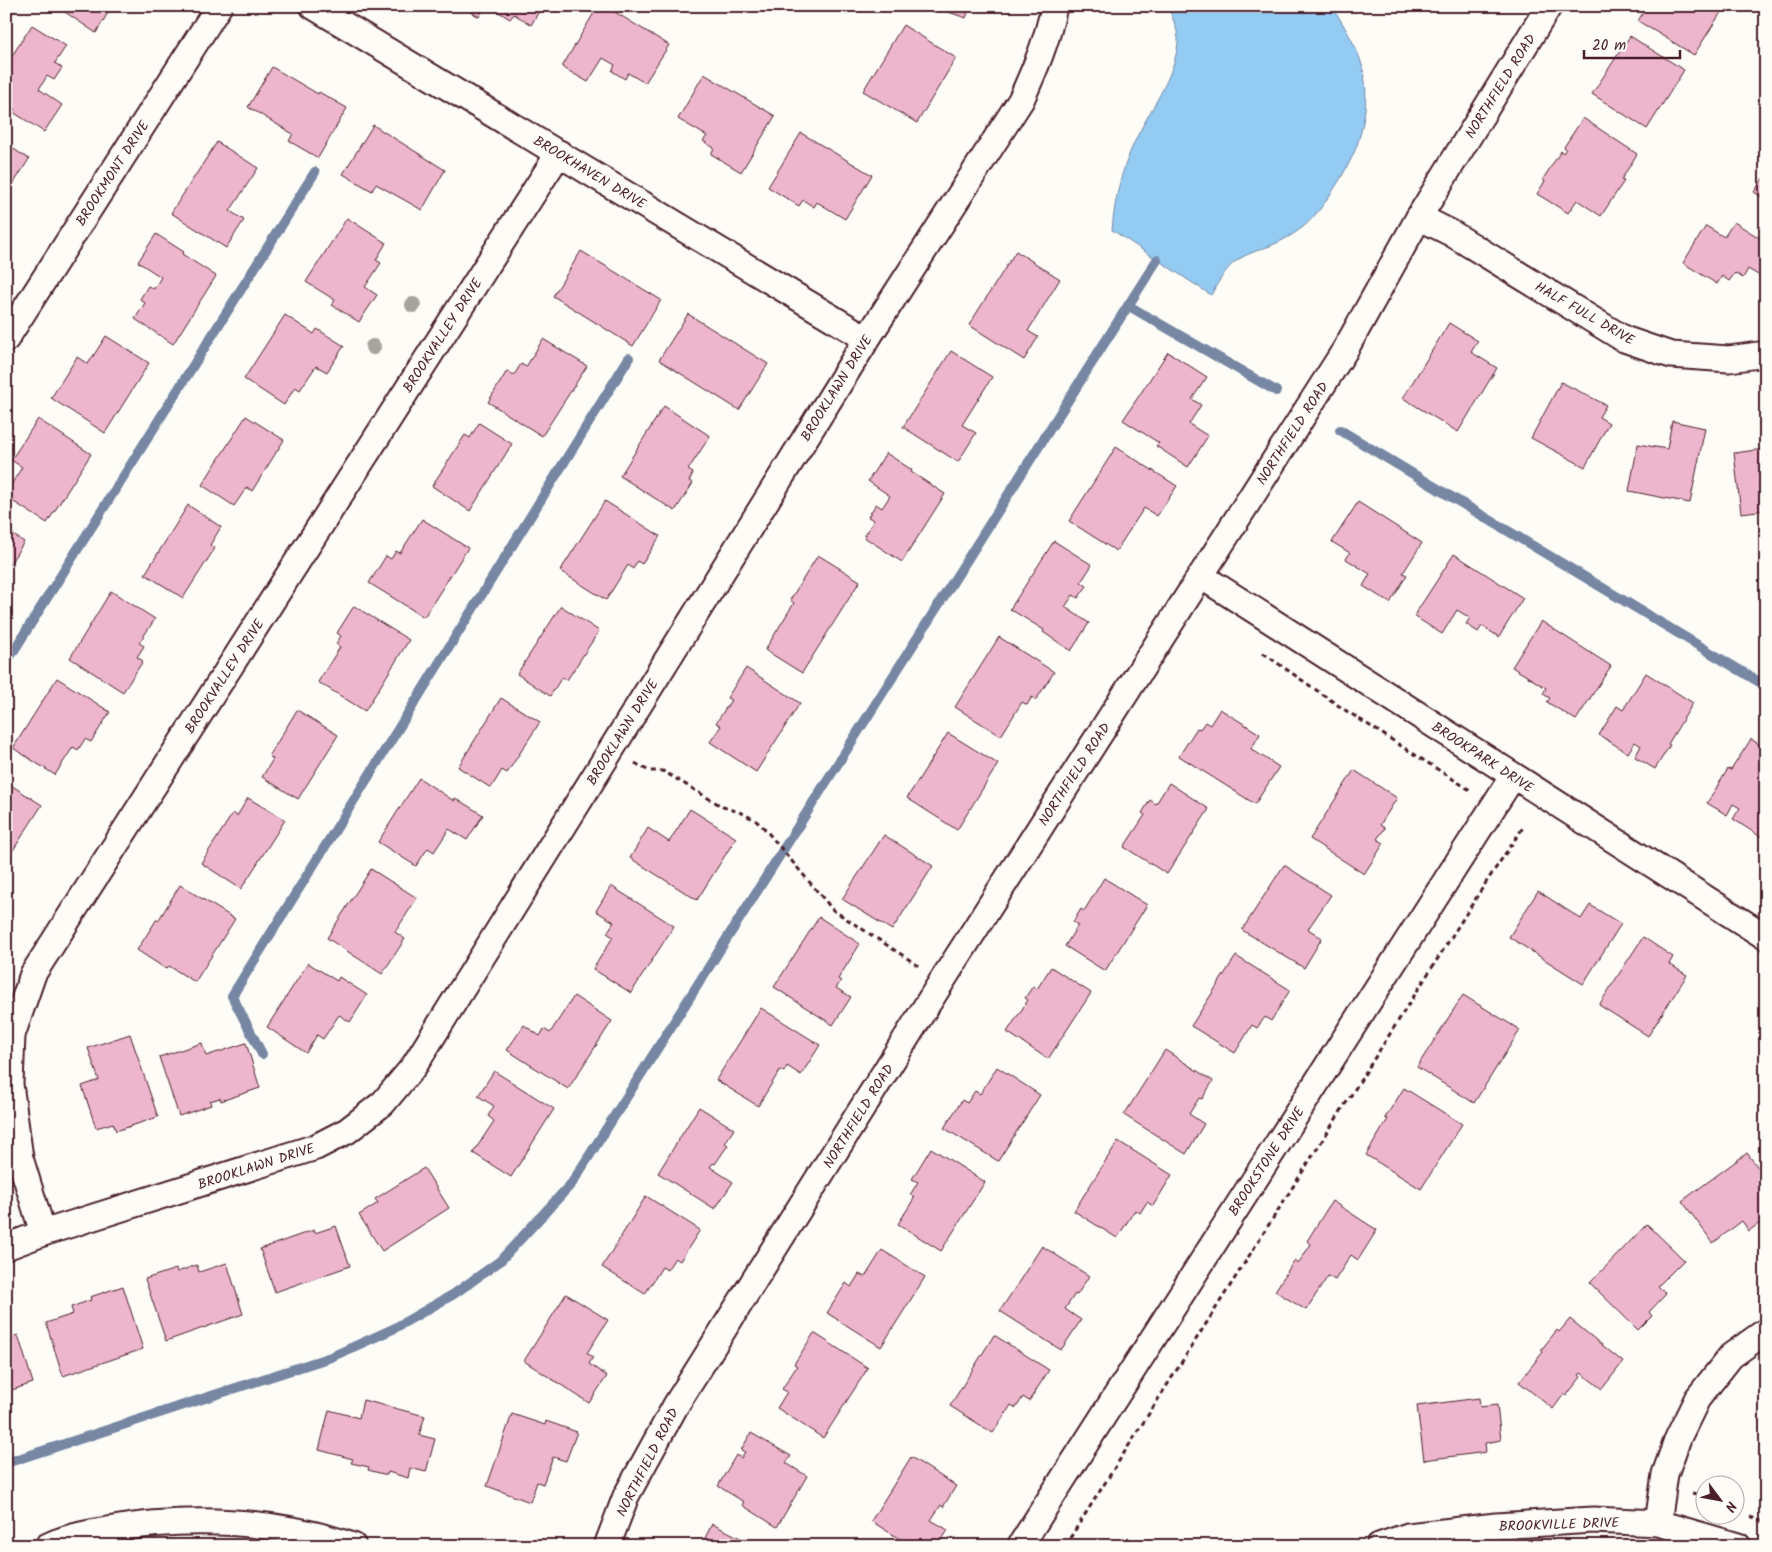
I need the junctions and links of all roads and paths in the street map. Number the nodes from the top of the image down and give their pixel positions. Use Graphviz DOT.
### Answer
graph roads {
  1 [pos="218,6"];
  2 [pos="314,6"];
  3 [pos="1054,6"];
  4 [pos="1549,6"];
  5 [pos="559,153"];
  6 [pos="1419,217"];
  7 [pos="6,339"];
  8 [pos="867,339"];
  9 [pos="1766,354"];
  10 [pos="1201,576"];
  11 [pos="612,748"];
  12 [pos="1513,776"];
  13 [pos="1524,826"];
  14 [pos="1766,937"];
  15 [pos="942,982"];
  16 [pos="43,1233"];
  17 [pos="6,1247"];
  18 [pos="1766,1331"];
  19 [pos="1658,1523"];
  20 [pos="48,1546"];
  21 [pos="353,1546"];
  22 [pos="607,1546"];
  23 [pos="1020,1546"];
  24 [pos="1065,1546"];
  25 [pos="1379,1546"];
  26 [pos="1738,1546"];
  1 -- 7 [label="street, BROOKMONT DRIVE"];
  2 -- 5 [label="street, BROOKHAVEN DRIVE"];
  3 -- 8 [label="street, BROOKLAWN DRIVE"];
  4 -- 6 [label="street, NORTHFIELD ROAD"];
  5 -- 8 [label="street, BROOKHAVEN DRIVE"];
  5 -- 16 [label="street, BROOKVALLEY DRIVE"];
  6 -- 9 [label="street, HALF FULL DRIVE"];
  6 -- 10 [label="street, NORTHFIELD ROAD"];
  8 -- 11 [label="street, BROOKLAWN DRIVE"];
  10 -- 12 [label="street, BROOKPARK DRIVE"];
  10 -- 15 [label="street, NORTHFIELD ROAD"];
  11 -- 15 [label="path"];
  11 -- 16 [label="street, BROOKLAWN DRIVE"];
  12 -- 14 [label="street, BROOKPARK DRIVE"];
  12 -- 23 [label="street, BROOKSTONE DRIVE"];
  13 -- 24 [label="path"];
  15 -- 22 [label="street, NORTHFIELD ROAD"];
  16 -- 17 [label="street, BROOKLAWN DRIVE"];
  18 -- 19 [label="street"];
  19 -- 25 [label="street, BROOKVILLE DRIVE"];
  19 -- 26 [label="street, BROOKVILLE DRIVE"];
  20 -- 21 [label="street"];
}
